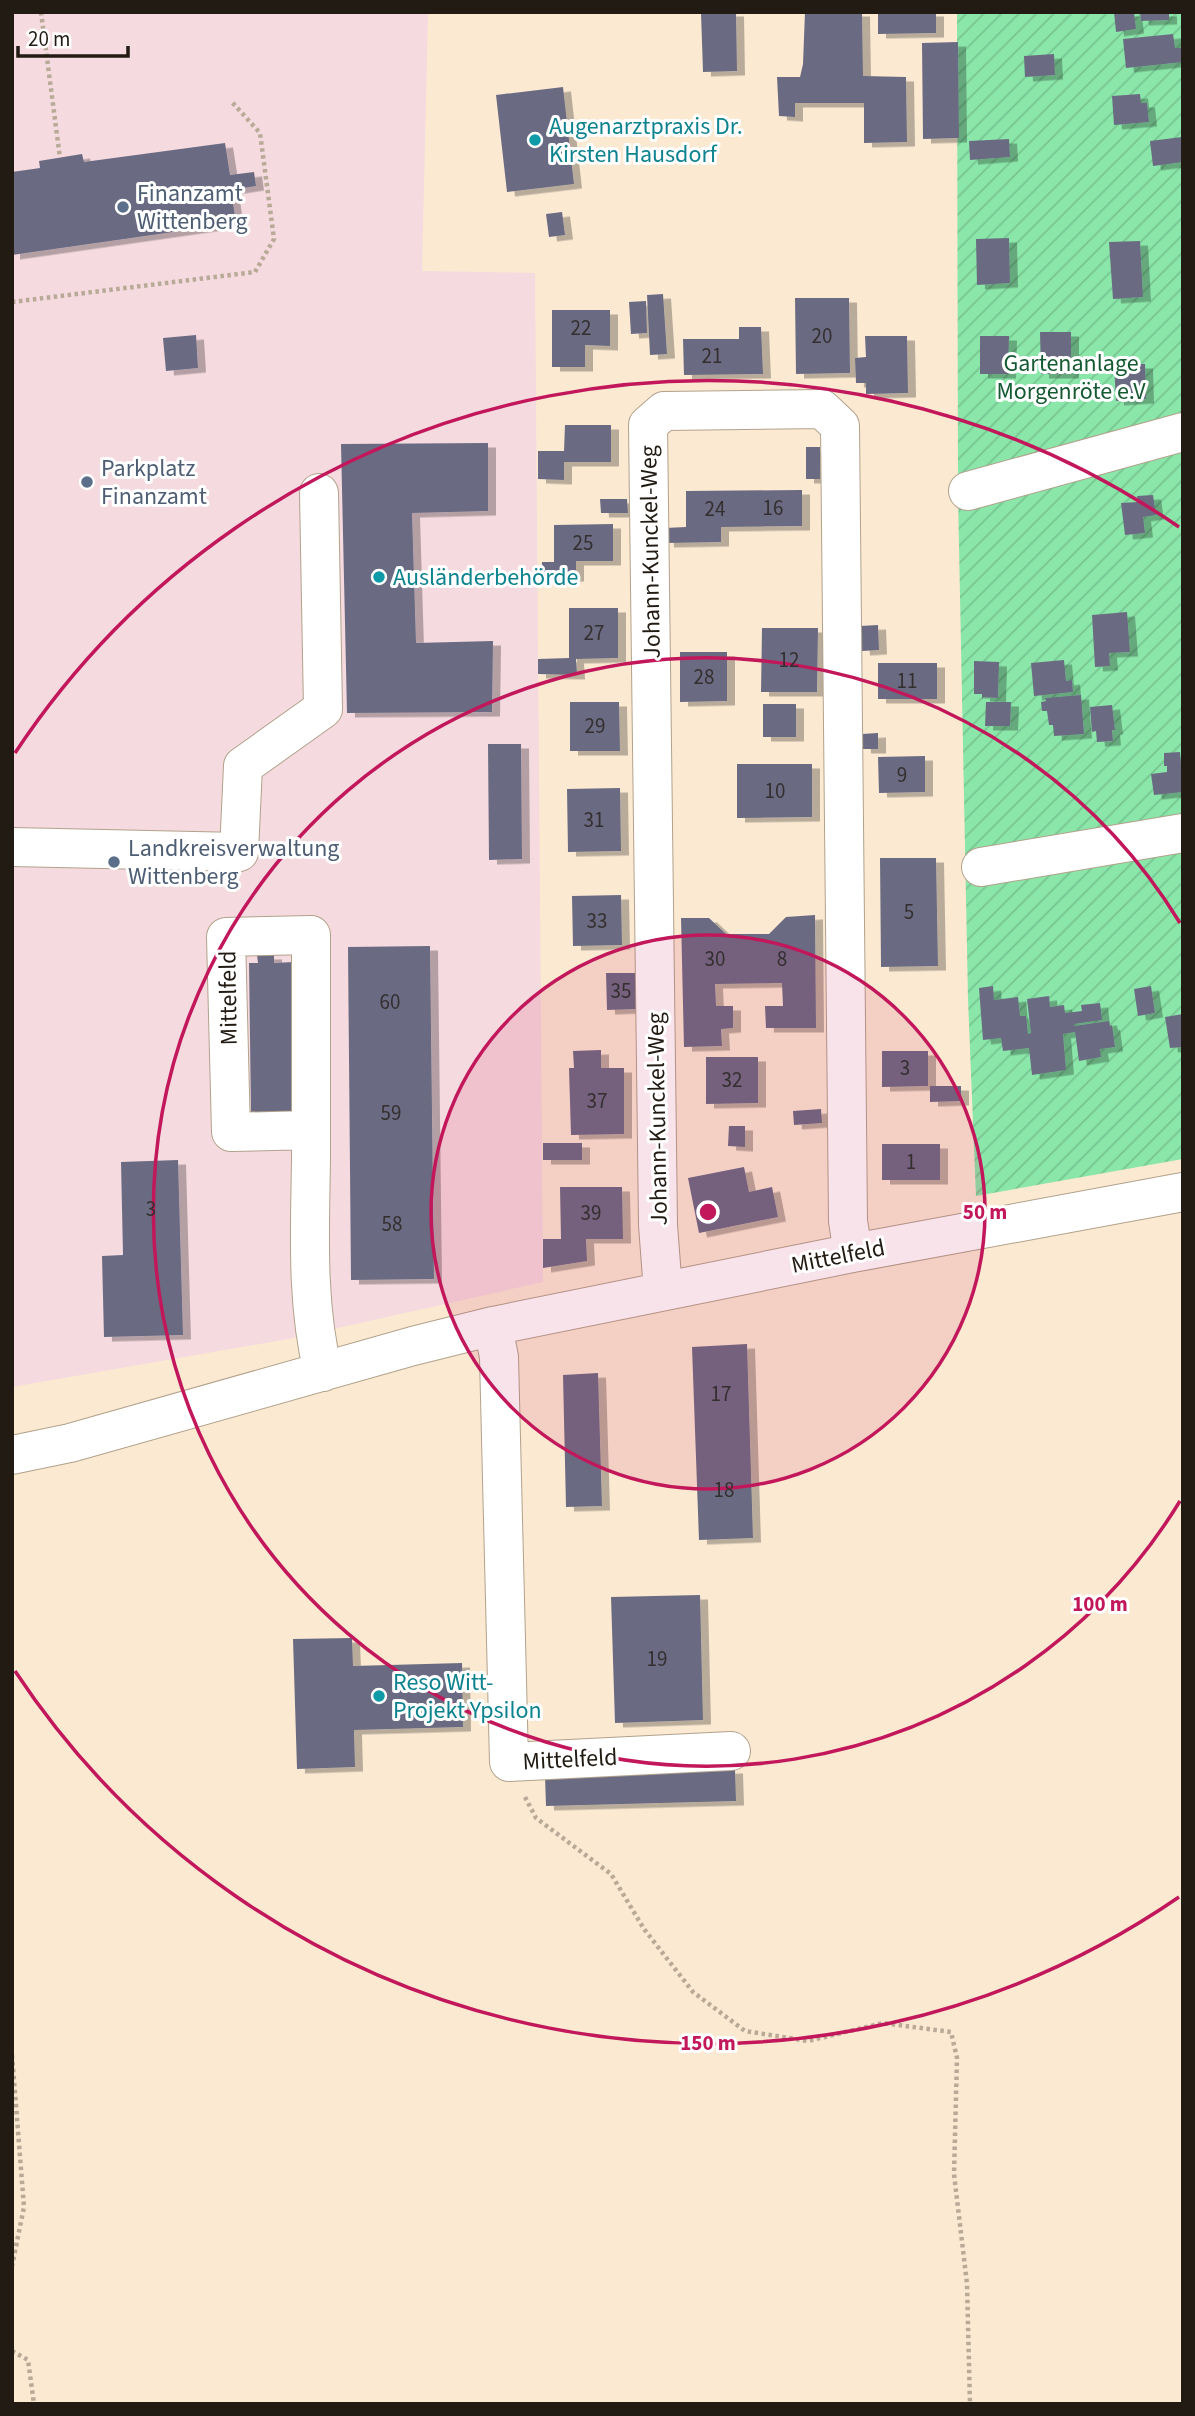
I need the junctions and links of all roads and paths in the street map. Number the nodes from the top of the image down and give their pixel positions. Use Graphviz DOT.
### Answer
graph roads {
  1 [pos="41,12"];
  2 [pos="231,101"];
  3 [pos="60,158"];
  4 [pos="12,302"];
  5 [pos="1183,432"];
  6 [pos="968,491"];
  7 [pos="319,493"];
  8 [pos="1183,833"];
  9 [pos="12,847"];
  10 [pos="981,867"];
  11 [pos="311,1130"];
  12 [pos="1183,1192"];
  13 [pos="852,1253"];
  14 [pos="663,1291"];
  15 [pos="494,1326"];
  16 [pos="323,1372"];
  17 [pos="12,1455"];
  18 [pos="731,1751"];
  19 [pos="509,1762"];
  20 [pos="12,2055"];
  21 [pos="12,2266"];
  22 [pos="12,2351"];
  23 [pos="34,2404"];
  24 [pos="970,2404"];
  1 -- 3 [label="path"];
  2 -- 4 [label="path"];
  5 -- 6 [label="street"];
  7 -- 9 [label="street"];
  8 -- 10 [label="street"];
  11 -- 11 [label="street, Mittelfeld"];
  11 -- 16 [label="street, Mittelfeld"];
  12 -- 13 [label="street, Mittelfeld"];
  13 -- 14 [label="street, Mittelfeld"];
  13 -- 14 [label="street, Johann-Kunckel-Weg"];
  14 -- 15 [label="street, Mittelfeld"];
  15 -- 16 [label="street, Mittelfeld"];
  15 -- 19 [label="street, Mittelfeld"];
  16 -- 17 [label="street, Mittelfeld"];
  18 -- 19 [label="street, Mittelfeld"];
  19 -- 24 [label="path"];
  20 -- 21 [label="path"];
  22 -- 23 [label="path"];
}
